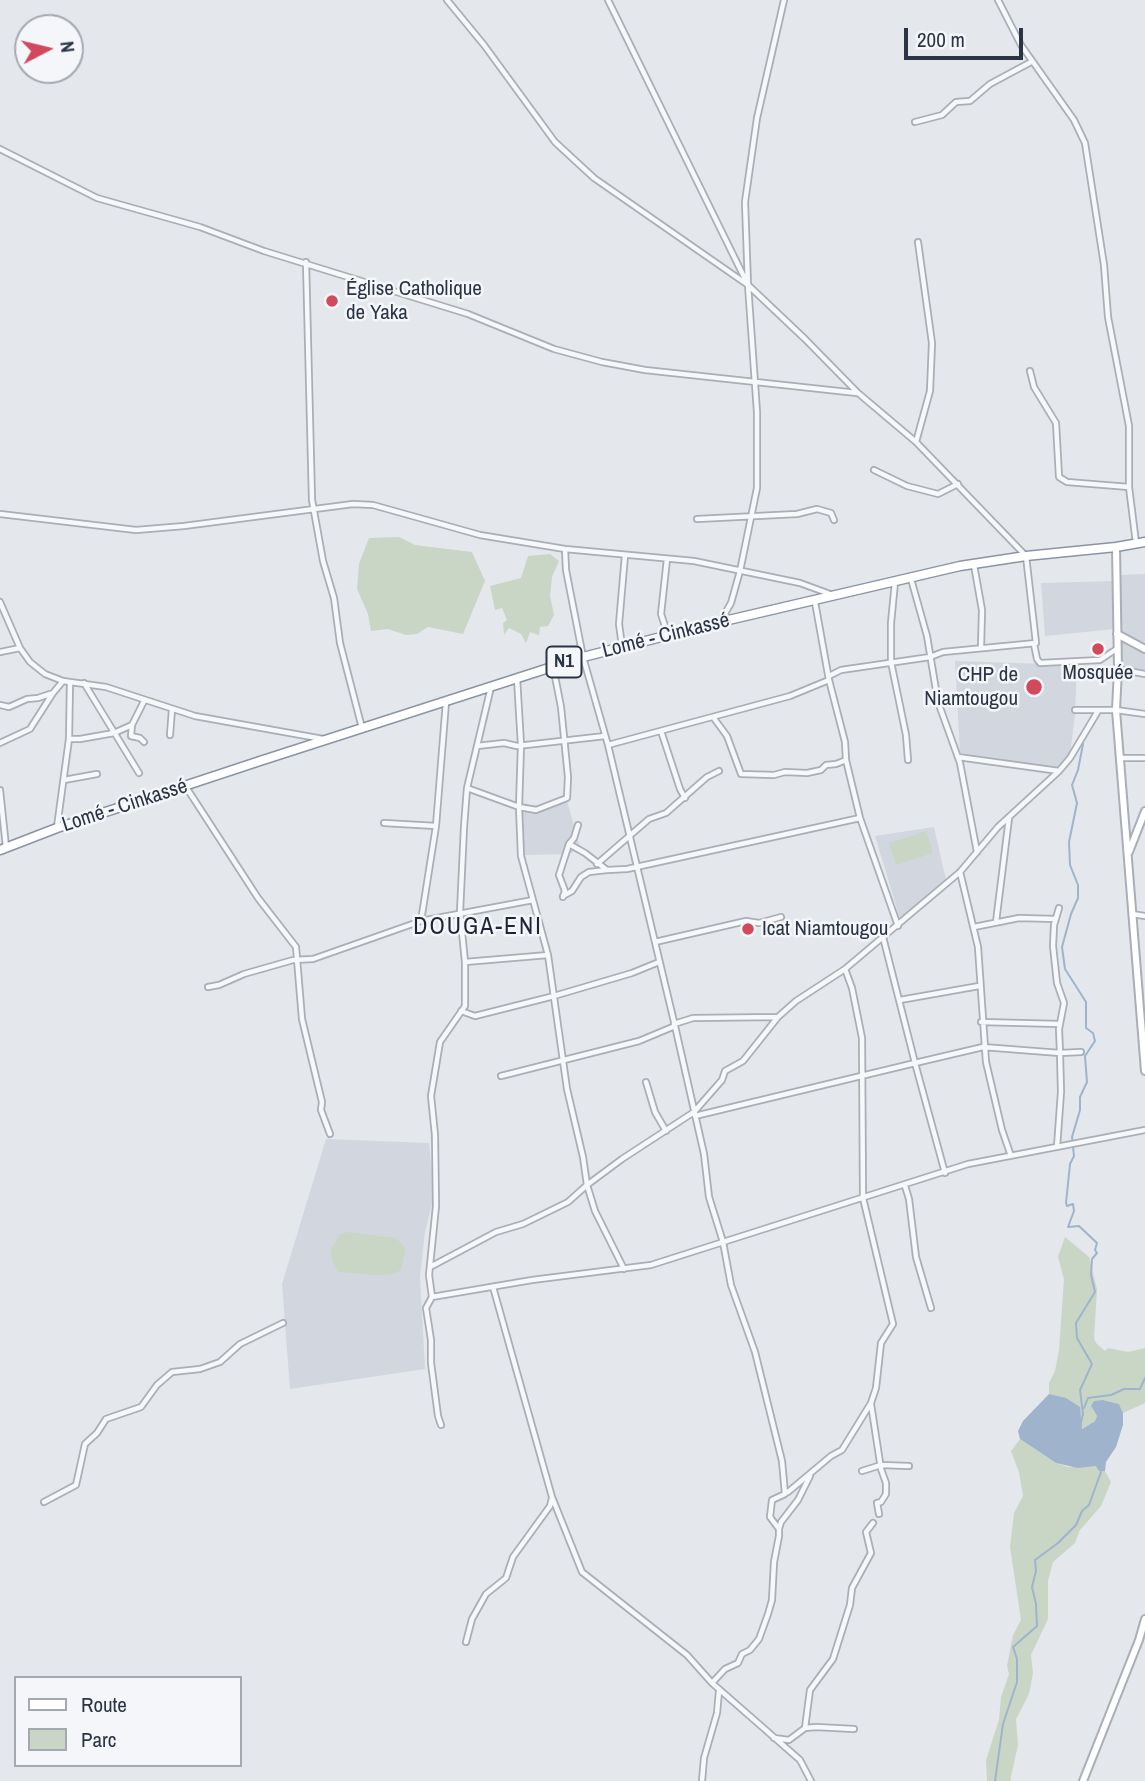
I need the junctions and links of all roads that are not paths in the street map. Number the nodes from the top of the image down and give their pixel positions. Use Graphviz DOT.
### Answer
graph roads {
  1 [pos="447,0"];
  2 [pos="608,0"];
  3 [pos="784,0"];
  4 [pos="998,0"];
  5 [pos="1031,62"];
  6 [pos="915,122"];
  7 [pos="0,149"];
  8 [pos="918,242"];
  9 [pos="306,262"];
  10 [pos="748,285"];
  11 [pos="1030,372"];
  12 [pos="754,380"];
  13 [pos="858,393"];
  14 [pos="916,442"];
  15 [pos="874,470"];
  16 [pos="958,484"];
  17 [pos="1129,487"];
  18 [pos="316,509"];
  19 [pos="0,514"];
  20 [pos="753,516"];
  21 [pos="696,519"];
  22 [pos="834,520"];
  23 [pos="1140,543"];
  24 [pos="1116,547"];
  25 [pos="565,549"];
  26 [pos="625,555"];
  27 [pos="1026,556"];
  28 [pos="667,559"];
  29 [pos="973,564"];
  30 [pos="740,571"];
  31 [pos="911,578"];
  32 [pos="895,581"];
  33 [pos="835,596"];
  34 [pos="0,602"];
  35 [pos="815,602"];
  36 [pos="720,622"];
  37 [pos="1117,634"];
  38 [pos="668,636"];
  39 [pos="1034,644"];
  40 [pos="622,646"];
  41 [pos="981,647"];
  42 [pos="20,648"];
  43 [pos="1118,648"];
  44 [pos="1145,649"];
  45 [pos="0,652"];
  46 [pos="583,657"];
  47 [pos="930,657"];
  48 [pos="891,662"];
  49 [pos="553,666"];
  50 [pos="1118,669"];
  51 [pos="1145,674"];
  52 [pos="517,677"];
  53 [pos="829,678"];
  54 [pos="63,681"];
  55 [pos="70,682"];
  56 [pos="83,682"];
  57 [pos="491,686"];
  58 [pos="53,693"];
  59 [pos="145,701"];
  60 [pos="447,701"];
  61 [pos="0,705"];
  62 [pos="172,709"];
  63 [pos="1075,710"];
  64 [pos="1116,710"];
  65 [pos="1098,711"];
  66 [pos="1145,714"];
  67 [pos="713,717"];
  68 [pos="132,725"];
  69 [pos="362,729"];
  70 [pos="661,731"];
  71 [pos="114,733"];
  72 [pos="170,735"];
  73 [pos="605,736"];
  74 [pos="69,739"];
  75 [pos="327,740"];
  76 [pos="563,742"];
  77 [pos="0,743"];
  78 [pos="144,743"];
  79 [pos="521,745"];
  80 [pos="477,746"];
  81 [pos="608,746"];
  82 [pos="958,757"];
  83 [pos="1120,758"];
  84 [pos="1145,758"];
  85 [pos="846,760"];
  86 [pos="908,760"];
  87 [pos="719,771"];
  88 [pos="1059,771"];
  89 [pos="97,774"];
  90 [pos="139,774"];
  91 [pos="64,780"];
  92 [pos="186,786"];
  93 [pos="467,788"];
  94 [pos="0,790"];
  95 [pos="685,798"];
  96 [pos="519,807"];
  97 [pos="1145,811"];
  98 [pos="1009,817"];
  99 [pos="860,818"];
  100 [pos="384,823"];
  101 [pos="436,825"];
  102 [pos="578,825"];
  103 [pos="57,828"];
  104 [pos="1136,834"];
  105 [pos="1145,836"];
  106 [pos="629,837"];
  107 [pos="569,844"];
  108 [pos="3,848"];
  109 [pos="976,852"];
  110 [pos="1128,854"];
  111 [pos="597,864"];
  112 [pos="636,868"];
  113 [pos="607,870"];
  114 [pos="960,872"];
  115 [pos="533,900"];
  116 [pos="1059,908"];
  117 [pos="460,912"];
  118 [pos="1132,914"];
  119 [pos="1145,916"];
  120 [pos="781,917"];
  121 [pos="1056,919"];
  122 [pos="421,921"];
  123 [pos="996,922"];
  124 [pos="898,926"];
  125 [pos="974,927"];
  126 [pos="883,937"];
  127 [pos="655,943"];
  128 [pos="548,955"];
  129 [pos="298,961"];
  130 [pos="465,962"];
  131 [pos="659,962"];
  132 [pos="845,969"];
  133 [pos="979,986"];
  134 [pos="208,987"];
  135 [pos="1142,990"];
  136 [pos="554,996"];
  137 [pos="900,1000"];
  138 [pos="461,1011"];
  139 [pos="778,1017"];
  140 [pos="981,1022"];
  141 [pos="1060,1024"];
  142 [pos="675,1025"];
  143 [pos="983,1047"];
  144 [pos="1081,1052"];
  145 [pos="1060,1053"];
  146 [pos="564,1060"];
  147 [pos="915,1063"];
  148 [pos="1145,1071"];
  149 [pos="500,1076"];
  150 [pos="864,1076"];
  151 [pos="646,1082"];
  152 [pos="695,1114"];
  153 [pos="1145,1130"];
  154 [pos="666,1131"];
  155 [pos="330,1134"];
  156 [pos="1057,1147"];
  157 [pos="1011,1156"];
  158 [pos="945,1173"];
  159 [pos="587,1185"];
  160 [pos="905,1185"];
  161 [pos="863,1198"];
  162 [pos="723,1241"];
  163 [pos="432,1266"];
  164 [pos="624,1269"];
  165 [pos="493,1287"];
  166 [pos="432,1297"];
  167 [pos="931,1308"];
  168 [pos="283,1324"];
  169 [pos="871,1403"];
  170 [pos="441,1425"];
  171 [pos="881,1465"];
  172 [pos="909,1466"];
  173 [pos="862,1471"];
  174 [pos="810,1475"];
  175 [pos="788,1492"];
  176 [pos="552,1497"];
  177 [pos="44,1503"];
  178 [pos="879,1514"];
  179 [pos="873,1523"];
  180 [pos="779,1529"];
  181 [pos="1145,1619"];
  182 [pos="466,1642"];
  183 [pos="712,1683"];
  184 [pos="719,1690"];
  185 [pos="805,1728"];
  186 [pos="855,1729"];
  187 [pos="774,1738"];
  188 [pos="702,1781"];
  189 [pos="811,1781"];
  190 [pos="1083,1781"];
  1 -- 10 [label="street"];
  2 -- 10 [label="street"];
  3 -- 10 [label="street"];
  4 -- 5 [label="street"];
  5 -- 6 [label="street"];
  5 -- 17 [label="street"];
  7 -- 9 [label="street"];
  8 -- 14 [label="street"];
  9 -- 12 [label="street"];
  9 -- 18 [label="street"];
  10 -- 12 [label="street"];
  10 -- 13 [label="street"];
  11 -- 17 [label="street"];
  12 -- 13 [label="street"];
  12 -- 20 [label="street"];
  13 -- 14 [label="street"];
  14 -- 16 [label="street"];
  15 -- 16 [label="street"];
  16 -- 27 [label="street"];
  17 -- 23 [label="street"];
  18 -- 19 [label="street"];
  18 -- 25 [label="street"];
  18 -- 69 [label="street"];
  20 -- 21 [label="street"];
  20 -- 22 [label="street"];
  20 -- 30 [label="street"];
  23 -- 24 [label="highway, Lomé - Cinkassé / N1"];
  24 -- 27 [label="highway, Lomé - Cinkassé / N1"];
  24 -- 37 [label="main road"];
  25 -- 26 [label="street"];
  25 -- 46 [label="street"];
  26 -- 28 [label="street"];
  26 -- 40 [label="street"];
  27 -- 29 [label="highway, Lomé - Cinkassé / N1"];
  27 -- 39 [label="street"];
  28 -- 30 [label="street"];
  28 -- 38 [label="street"];
  29 -- 31 [label="highway, Lomé - Cinkassé / N1"];
  29 -- 41 [label="street"];
  30 -- 33 [label="street"];
  30 -- 36 [label="street"];
  31 -- 32 [label="highway, Lomé - Cinkassé / N1"];
  31 -- 47 [label="street"];
  32 -- 33 [label="highway, Lomé - Cinkassé / N1"];
  32 -- 48 [label="street"];
  33 -- 35 [label="highway, Lomé - Cinkassé / N1"];
  34 -- 42 [label="street"];
  35 -- 36 [label="highway, Lomé - Cinkassé / N1"];
  35 -- 53 [label="street"];
  36 -- 38 [label="highway, Lomé - Cinkassé / N1"];
  37 -- 43 [label="main road"];
  37 -- 44 [label="main road"];
  38 -- 40 [label="highway, Lomé - Cinkassé / N1"];
  39 -- 41 [label="street"];
  39 -- 43 [label="street"];
  40 -- 46 [label="highway, Lomé - Cinkassé / N1"];
  41 -- 47 [label="street"];
  42 -- 45 [label="street"];
  42 -- 54 [label="street"];
  43 -- 50 [label="main road"];
  46 -- 49 [label="highway, Lomé - Cinkassé / N1"];
  46 -- 73 [label="street"];
  47 -- 48 [label="street"];
  47 -- 82 [label="street"];
  48 -- 53 [label="street"];
  48 -- 86 [label="street"];
  49 -- 52 [label="highway, Lomé - Cinkassé / N1"];
  49 -- 76 [label="street"];
  50 -- 51 [label="street"];
  50 -- 64 [label="main road"];
  52 -- 57 [label="highway, Lomé - Cinkassé / N1"];
  52 -- 79 [label="street"];
  53 -- 67 [label="street"];
  53 -- 85 [label="street"];
  54 -- 55 [label="street"];
  54 -- 58 [label="street"];
  55 -- 56 [label="street"];
  55 -- 74 [label="street"];
  56 -- 59 [label="street"];
  56 -- 71 [label="street"];
  57 -- 60 [label="highway, Lomé - Cinkassé / N1"];
  57 -- 80 [label="street"];
  58 -- 61 [label="street"];
  58 -- 77 [label="street"];
  59 -- 62 [label="street"];
  59 -- 68 [label="street"];
  60 -- 69 [label="highway, Lomé - Cinkassé / N1"];
  60 -- 101 [label="street"];
  62 -- 72 [label="street"];
  62 -- 75 [label="street"];
  63 -- 65 [label="street"];
  64 -- 65 [label="street"];
  64 -- 66 [label="street"];
  64 -- 83 [label="main road"];
  65 -- 88 [label="street"];
  67 -- 70 [label="street"];
  67 -- 85 [label="street"];
  68 -- 71 [label="street"];
  68 -- 78 [label="street"];
  69 -- 75 [label="highway, Lomé - Cinkassé / N1"];
  70 -- 81 [label="street"];
  70 -- 95 [label="street"];
  71 -- 74 [label="street"];
  71 -- 90 [label="street"];
  73 -- 76 [label="street"];
  73 -- 81 [label="street"];
  74 -- 91 [label="street"];
  75 -- 92 [label="highway, Lomé - Cinkassé / N1"];
  76 -- 79 [label="street"];
  76 -- 96 [label="street"];
  79 -- 80 [label="street"];
  79 -- 96 [label="street"];
  80 -- 93 [label="street"];
  81 -- 106 [label="street"];
  82 -- 88 [label="street"];
  82 -- 109 [label="street"];
  83 -- 84 [label="street"];
  83 -- 110 [label="main road"];
  85 -- 99 [label="street"];
  87 -- 95 [label="street"];
  88 -- 98 [label="street"];
  89 -- 91 [label="street"];
  91 -- 103 [label="street"];
  92 -- 103 [label="highway, Lomé - Cinkassé / N1"];
  92 -- 129 [label="street"];
  93 -- 96 [label="street"];
  93 -- 117 [label="street"];
  94 -- 108 [label="street"];
  95 -- 106 [label="street"];
  96 -- 115 [label="street"];
  97 -- 104 [label="main road"];
  98 -- 109 [label="street"];
  98 -- 123 [label="street"];
  99 -- 112 [label="street"];
  99 -- 124 [label="street"];
  100 -- 101 [label="street"];
  101 -- 122 [label="street"];
  102 -- 107 [label="street"];
  103 -- 108 [label="highway, Lomé - Cinkassé / N1"];
  104 -- 105 [label="street"];
  104 -- 110 [label="main road"];
  106 -- 111 [label="street"];
  106 -- 112 [label="street"];
  107 -- 111 [label="street"];
  107 -- 113 [label="street"];
  109 -- 114 [label="street"];
  110 -- 118 [label="main road"];
  111 -- 113 [label="street"];
  112 -- 113 [label="street"];
  112 -- 127 [label="street"];
  114 -- 124 [label="street"];
  114 -- 125 [label="street"];
  115 -- 117 [label="street"];
  115 -- 128 [label="street"];
  116 -- 121 [label="street"];
  117 -- 122 [label="street"];
  117 -- 130 [label="street"];
  118 -- 119 [label="street"];
  118 -- 135 [label="main road"];
  120 -- 127 [label="street"];
  121 -- 123 [label="street"];
  121 -- 141 [label="street"];
  122 -- 129 [label="street"];
  123 -- 125 [label="street"];
  124 -- 126 [label="street"];
  125 -- 133 [label="street"];
  126 -- 132 [label="street"];
  126 -- 137 [label="street"];
  127 -- 131 [label="street"];
  128 -- 130 [label="street"];
  128 -- 136 [label="street"];
  129 -- 134 [label="street"];
  129 -- 155 [label="street"];
  130 -- 138 [label="street"];
  131 -- 136 [label="street"];
  131 -- 142 [label="street"];
  132 -- 139 [label="street"];
  132 -- 150 [label="street"];
  133 -- 137 [label="street"];
  133 -- 140 [label="street"];
  135 -- 148 [label="main road"];
  136 -- 138 [label="street"];
  136 -- 146 [label="street"];
  137 -- 147 [label="street"];
  138 -- 163 [label="street"];
  139 -- 142 [label="street"];
  139 -- 152 [label="street"];
  140 -- 141 [label="street"];
  140 -- 143 [label="street"];
  141 -- 145 [label="street"];
  142 -- 146 [label="street"];
  142 -- 152 [label="street"];
  143 -- 145 [label="street"];
  143 -- 147 [label="street"];
  143 -- 157 [label="street"];
  144 -- 145 [label="street"];
  145 -- 156 [label="street"];
  146 -- 149 [label="street"];
  146 -- 159 [label="street"];
  147 -- 150 [label="street"];
  147 -- 158 [label="street"];
  150 -- 152 [label="street"];
  150 -- 161 [label="street"];
  151 -- 154 [label="street"];
  152 -- 154 [label="street"];
  152 -- 162 [label="street"];
  153 -- 156 [label="street"];
  154 -- 159 [label="street"];
  156 -- 157 [label="street"];
  157 -- 158 [label="street"];
  158 -- 160 [label="street"];
  159 -- 163 [label="street"];
  159 -- 164 [label="street"];
  160 -- 161 [label="street"];
  160 -- 167 [label="street"];
  161 -- 162 [label="street"];
  161 -- 169 [label="street"];
  162 -- 164 [label="street"];
  162 -- 180 [label="street"];
  163 -- 166 [label="street"];
  164 -- 165 [label="street"];
  165 -- 166 [label="street"];
  165 -- 176 [label="street"];
  166 -- 170 [label="street"];
  168 -- 177 [label="street"];
  169 -- 171 [label="street"];
  169 -- 174 [label="street"];
  171 -- 172 [label="street"];
  171 -- 173 [label="street"];
  171 -- 178 [label="street"];
  174 -- 175 [label="street"];
  174 -- 180 [label="street"];
  176 -- 182 [label="street"];
  176 -- 183 [label="street"];
  179 -- 185 [label="street"];
  180 -- 183 [label="street"];
  181 -- 190 [label="main road"];
  183 -- 184 [label="street"];
  184 -- 187 [label="street"];
  184 -- 188 [label="street"];
  185 -- 186 [label="street"];
  185 -- 187 [label="street"];
  187 -- 189 [label="street"];
}
